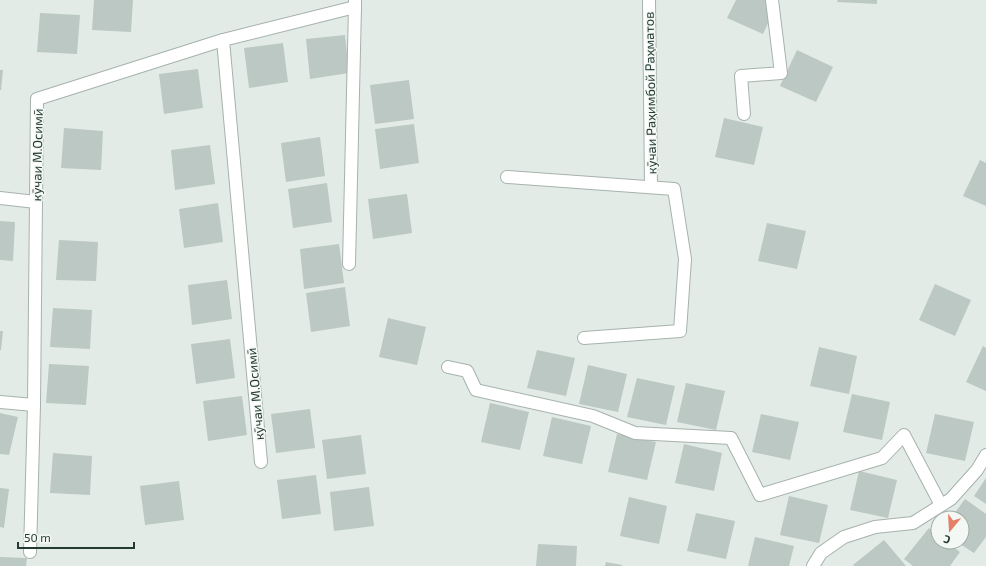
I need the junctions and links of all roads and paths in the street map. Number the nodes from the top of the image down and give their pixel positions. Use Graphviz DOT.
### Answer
graph roads {
  1 [pos="649,0"];
  2 [pos="772,0"];
  3 [pos="355,3"];
  4 [pos="223,40"];
  5 [pos="744,114"];
  6 [pos="507,177"];
  7 [pos="651,187"];
  8 [pos="0,198"];
  9 [pos="36,202"];
  10 [pos="349,264"];
  11 [pos="584,338"];
  12 [pos="448,367"];
  13 [pos="0,402"];
  14 [pos="34,405"];
  15 [pos="986,455"];
  16 [pos="262,462"];
  17 [pos="941,505"];
  18 [pos="30,552"];
  19 [pos="813,566"];
  1 -- 7 [label="street, кӯчаи Раҳимбой Раҳматов"];
  2 -- 5 [label="street"];
  3 -- 4 [label="street, кӯчаи М.Осимӣ"];
  3 -- 10 [label="street"];
  4 -- 9 [label="street, кӯчаи М.Осимӣ"];
  4 -- 16 [label="street, кӯчаи М.Осимӣ"];
  6 -- 7 [label="street, кӯчаи Раҳимбой Раҳматов"];
  7 -- 11 [label="street, кӯчаи Раҳимбой Раҳматов"];
  8 -- 9 [label="street"];
  9 -- 14 [label="street, кӯчаи М.Осимӣ"];
  12 -- 17 [label="street"];
  13 -- 14 [label="street"];
  14 -- 18 [label="street, кӯчаи М.Осимӣ"];
  15 -- 17 [label="street"];
  17 -- 19 [label="street"];
}
